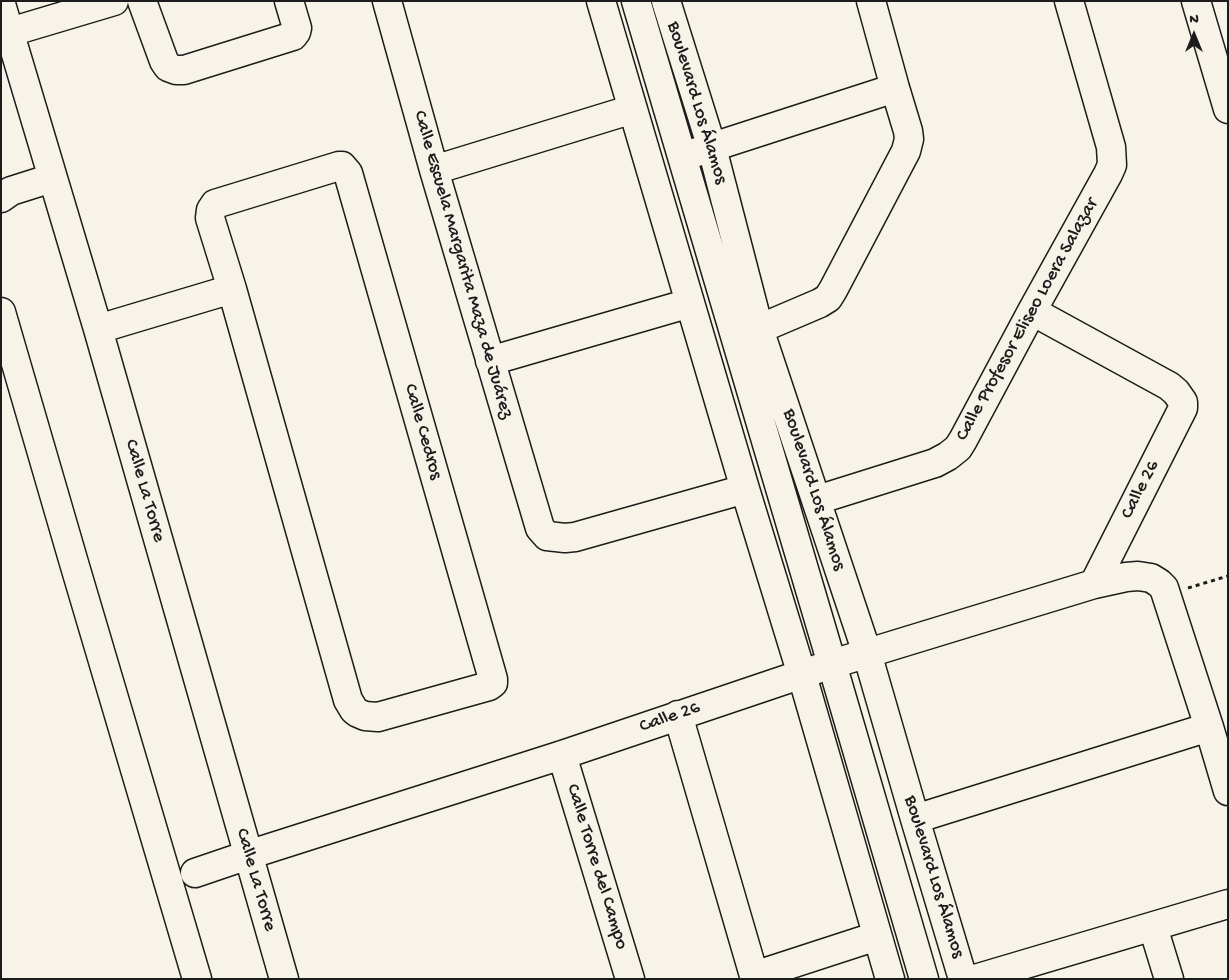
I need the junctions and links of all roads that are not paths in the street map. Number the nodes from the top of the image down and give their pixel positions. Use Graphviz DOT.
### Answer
graph roads {
  1 [pos="114,1"];
  2 [pos="142,1"];
  3 [pos="290,1"];
  4 [pos="387,1"];
  5 [pos="601,1"];
  6 [pos="636,1"];
  7 [pos="666,1"];
  8 [pos="871,1"];
  9 [pos="1069,1"];
  10 [pos="1196,1"];
  11 [pos="1,4"];
  12 [pos="10,32"];
  13 [pos="895,88"];
  14 [pos="1228,109"];
  15 [pos="633,110"];
  16 [pos="712,148"];
  17 [pos="682,157"];
  18 [pos="650,167"];
  19 [pos="434,170"];
  20 [pos="52,178"];
  21 [pos="1,198"];
  22 [pos="232,289"];
  23 [pos="690,303"];
  24 [pos="1032,311"];
  25 [pos="1,312"];
  26 [pos="759,328"];
  27 [pos="98,329"];
  28 [pos="490,361"];
  29 [pos="744,489"];
  30 [pos="816,500"];
  31 [pos="1094,584"];
  32 [pos="867,654"];
  33 [pos="832,664"];
  34 [pos="802,675"];
  35 [pos="678,715"];
  36 [pos="1209,727"];
  37 [pos="562,755"];
  38 [pos="1228,791"];
  39 [pos="915,820"];
  40 [pos="248,855"];
  41 [pos="195,873"];
  42 [pos="1228,904"];
  43 [pos="1153,927"];
  44 [pos="877,936"];
  45 [pos="754,977"];
  46 [pos="197,979"];
  47 [pos="284,979"];
  48 [pos="630,979"];
  49 [pos="890,979"];
  50 [pos="924,979"];
  51 [pos="963,979"];
  52 [pos="975,979"];
  53 [pos="1169,979"];
  1 -- 12 [label="street"];
  2 -- 3 [label="street"];
  4 -- 19 [label="street, Calle Escuela Margarita Maza de Juárez"];
  5 -- 15 [label="street"];
  6 -- 17 [label="street, Boulevard Los Álamos"];
  7 -- 16 [label="street, Boulevard Los Álamos"];
  8 -- 13 [label="street"];
  9 -- 24 [label="street, Calle Profesor Eliseo Loera Salazar"];
  10 -- 14 [label="street"];
  11 -- 12 [label="street, Calle La Torre"];
  12 -- 20 [label="street, Calle La Torre"];
  13 -- 16 [label="street"];
  13 -- 26 [label="street"];
  15 -- 18 [label="street"];
  15 -- 19 [label="street"];
  16 -- 17 [label="street"];
  16 -- 26 [label="street, Boulevard Los Álamos"];
  17 -- 18 [label="street"];
  17 -- 33 [label="street, Boulevard Los Álamos"];
  18 -- 23 [label="street"];
  19 -- 28 [label="street, Calle Escuela Margarita Maza de Juárez"];
  20 -- 21 [label="street"];
  20 -- 27 [label="street, Calle La Torre"];
  22 -- 22 [label="street, Calle Cedros"];
  22 -- 27 [label="street"];
  23 -- 28 [label="street"];
  23 -- 29 [label="street"];
  24 -- 30 [label="street, Calle Profesor Eliseo Loera Salazar"];
  24 -- 31 [label="street, Calle 26"];
  25 -- 46 [label="street"];
  26 -- 30 [label="street, Boulevard Los Álamos"];
  27 -- 40 [label="street, Calle La Torre"];
  28 -- 29 [label="street, Calle Escuela Margarita Maza de Juárez"];
  29 -- 34 [label="street"];
  30 -- 32 [label="street, Boulevard Los Álamos"];
  31 -- 32 [label="street, Calle 26"];
  31 -- 36 [label="street, Calle 26"];
  32 -- 33 [label="street, Calle 26"];
  32 -- 39 [label="street, Boulevard Los Álamos"];
  33 -- 34 [label="street, Calle 26"];
  33 -- 50 [label="street, Boulevard Los Álamos"];
  34 -- 35 [label="street, Calle 26"];
  34 -- 44 [label="street"];
  35 -- 37 [label="street, Calle 26"];
  35 -- 45 [label="street"];
  36 -- 38 [label="street"];
  36 -- 39 [label="street"];
  37 -- 40 [label="street, Calle 26"];
  37 -- 48 [label="street, Calle Torre del Campo"];
  39 -- 51 [label="street, Boulevard Los Álamos"];
  40 -- 41 [label="street, Calle 26"];
  40 -- 47 [label="street, Calle La Torre"];
  42 -- 43 [label="street"];
  43 -- 52 [label="street"];
  43 -- 53 [label="street"];
  44 -- 45 [label="street"];
  44 -- 49 [label="street"];
}
